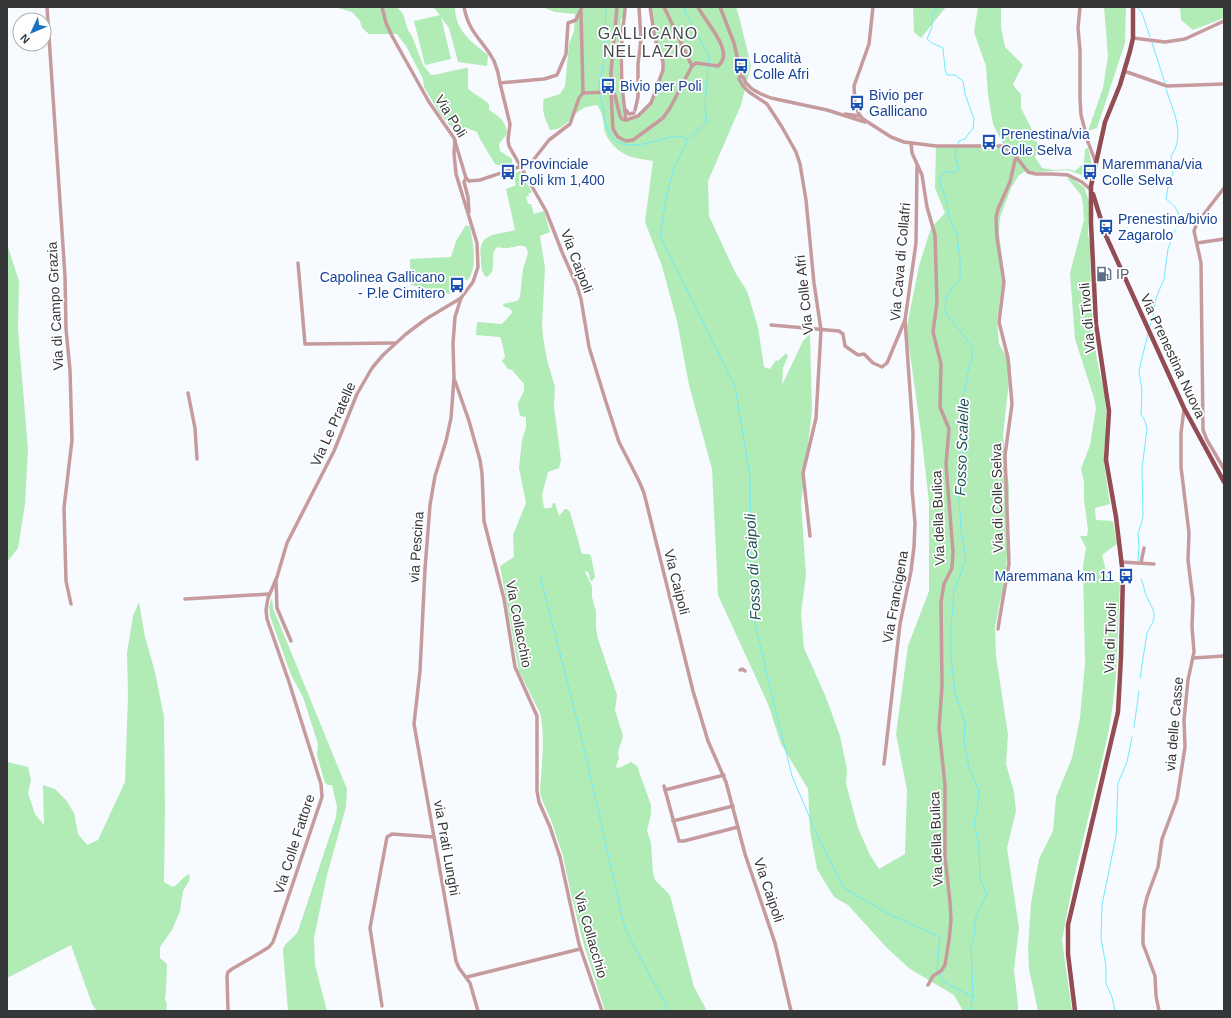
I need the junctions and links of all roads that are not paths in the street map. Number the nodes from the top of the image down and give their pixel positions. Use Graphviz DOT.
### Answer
graph roads {
  1 [pos="47,7"];
  2 [pos="382,7"];
  3 [pos="464,7"];
  4 [pos="582,7"];
  5 [pos="617,7"];
  6 [pos="625,7"];
  7 [pos="639,7"];
  8 [pos="650,7"];
  9 [pos="664,7"];
  10 [pos="698,7"];
  11 [pos="720,7"];
  12 [pos="873,7"];
  13 [pos="1080,7"];
  14 [pos="1133,7"];
  15 [pos="1224,21"];
  16 [pos="1133,38"];
  17 [pos="692,66"];
  18 [pos="1124,71"];
  19 [pos="740,73"];
  20 [pos="611,82"];
  21 [pos="500,83"];
  22 [pos="1224,84"];
  23 [pos="585,92"];
  24 [pos="611,92"];
  25 [pos="623,100"];
  26 [pos="855,106"];
  27 [pos="837,113"];
  28 [pos="850,114"];
  29 [pos="860,116"];
  30 [pos="856,119"];
  31 [pos="626,120"];
  32 [pos="871,125"];
  33 [pos="455,140"];
  34 [pos="910,143"];
  35 [pos="1016,156"];
  36 [pos="1096,163"];
  37 [pos="917,165"];
  38 [pos="520,166"];
  39 [pos="466,178"];
  40 [pos="1224,188"];
  41 [pos="1091,190"];
  42 [pos="469,217"];
  43 [pos="1224,239"];
  44 [pos="1197,243"];
  45 [pos="298,263"];
  46 [pos="461,298"];
  47 [pos="905,320"];
  48 [pos="771,325"];
  49 [pos="821,330"];
  50 [pos="395,343"];
  51 [pos="454,378"];
  52 [pos="188,393"];
  53 [pos="1184,408"];
  54 [pos="914,433"];
  55 [pos="197,459"];
  56 [pos="1224,469"];
  57 [pos="1224,482"];
  58 [pos="810,536"];
  59 [pos="1144,548"];
  60 [pos="1122,562"];
  61 [pos="1141,563"];
  62 [pos="1154,564"];
  63 [pos="276,579"];
  64 [pos="269,594"];
  65 [pos="185,599"];
  66 [pos="71,604"];
  67 [pos="998,629"];
  68 [pos="291,641"];
  69 [pos="1224,656"];
  70 [pos="1193,658"];
  71 [pos="740,670"];
  72 [pos="745,671"];
  73 [pos="414,720"];
  74 [pos="884,764"];
  75 [pos="724,776"];
  76 [pos="733,806"];
  77 [pos="673,821"];
  78 [pos="738,827"];
  79 [pos="434,837"];
  80 [pos="580,949"];
  81 [pos="467,978"];
  82 [pos="928,985"];
  83 [pos="382,1006"];
  84 [pos="228,1011"];
  85 [pos="478,1011"];
  86 [pos="602,1011"];
  87 [pos="791,1011"];
  88 [pos="1075,1011"];
  89 [pos="1160,1011"];
  1 -- 66 [label="street, Via di Campo Grazia"];
  2 -- 33 [label="street, Via Poli"];
  3 -- 21 [label="street, Via Caipoli"];
  4 -- 21 [label="street"];
  4 -- 23 [label="street"];
  5 -- 20 [label="street"];
  6 -- 25 [label="street"];
  7 -- 25 [label="street"];
  8 -- 31 [label="street"];
  9 -- 17 [label="street"];
  10 -- 17 [label="street"];
  11 -- 19 [label="street"];
  12 -- 26 [label="street"];
  13 -- 36 [label="street"];
  14 -- 16 [label="main road, Via di Tivoli"];
  15 -- 16 [label="street"];
  16 -- 18 [label="main road, Via di Tivoli"];
  17 -- 24 [label="street"];
  18 -- 22 [label="street"];
  18 -- 36 [label="main road, Via di Tivoli"];
  19 -- 27 [label="street"];
  19 -- 49 [label="street, Via Colle Afri"];
  20 -- 24 [label="street"];
  20 -- 31 [label="street"];
  21 -- 38 [label="street, Via Caipoli"];
  23 -- 24 [label="street"];
  23 -- 38 [label="street"];
  25 -- 31 [label="street"];
  26 -- 28 [label="street"];
  26 -- 29 [label="street"];
  27 -- 28 [label="street"];
  27 -- 30 [label="street"];
  28 -- 29 [label="street"];
  29 -- 30 [label="street"];
  29 -- 32 [label="street"];
  30 -- 32 [label="street"];
  32 -- 34 [label="street"];
  33 -- 39 [label="street, Via Poli"];
  33 -- 42 [label="street"];
  34 -- 35 [label="street"];
  34 -- 37 [label="street, Via della Bulica"];
  35 -- 41 [label="street"];
  35 -- 67 [label="street, Via di Colle Selva"];
  36 -- 41 [label="main road, Via di Tivoli"];
  37 -- 47 [label="street, Via Cava di Collafri"];
  37 -- 82 [label="street, Via della Bulica"];
  38 -- 39 [label="street"];
  38 -- 75 [label="street, Via Caipoli"];
  39 -- 42 [label="street, Via Poli"];
  40 -- 44 [label="street"];
  41 -- 53 [label="main road, Via Prenestina Nuova"];
  41 -- 60 [label="main road, Via di Tivoli"];
  42 -- 46 [label="street"];
  43 -- 44 [label="street"];
  44 -- 56 [label="street"];
  45 -- 50 [label="street"];
  46 -- 50 [label="street, Via Le Pratelle"];
  46 -- 51 [label="street"];
  47 -- 49 [label="street"];
  47 -- 54 [label="street, Via Cava di Collafri"];
  48 -- 49 [label="street"];
  49 -- 58 [label="street, Via Colle Afri"];
  50 -- 63 [label="street, Via Le Pratelle"];
  51 -- 73 [label="street, via Pescina"];
  51 -- 80 [label="street, Via Collacchio"];
  52 -- 55 [label="street"];
  53 -- 57 [label="main road, Via Prenestina Nuova"];
  53 -- 70 [label="street, via delle Casse"];
  54 -- 74 [label="street, Via Francigena"];
  59 -- 61 [label="street"];
  60 -- 61 [label="street"];
  60 -- 88 [label="main road, Via di Tivoli"];
  61 -- 62 [label="street"];
  63 -- 64 [label="street, Via Le Pratelle"];
  63 -- 68 [label="street"];
  64 -- 65 [label="street"];
  64 -- 84 [label="street, Via Colle Fattore"];
  69 -- 70 [label="street"];
  70 -- 89 [label="street, via delle Casse"];
  71 -- 72 [label="street"];
  73 -- 79 [label="street, via Prati Lunghi"];
  75 -- 76 [label="street, Via Caipoli"];
  75 -- 77 [label="street"];
  76 -- 77 [label="street"];
  76 -- 78 [label="street, Via Caipoli"];
  77 -- 78 [label="street"];
  78 -- 87 [label="street, Via Caipoli"];
  79 -- 81 [label="street, via Prati Lunghi"];
  79 -- 83 [label="street"];
  80 -- 81 [label="street"];
  80 -- 86 [label="street, Via Collacchio"];
  81 -- 85 [label="street, via Prati Lunghi"];
}
